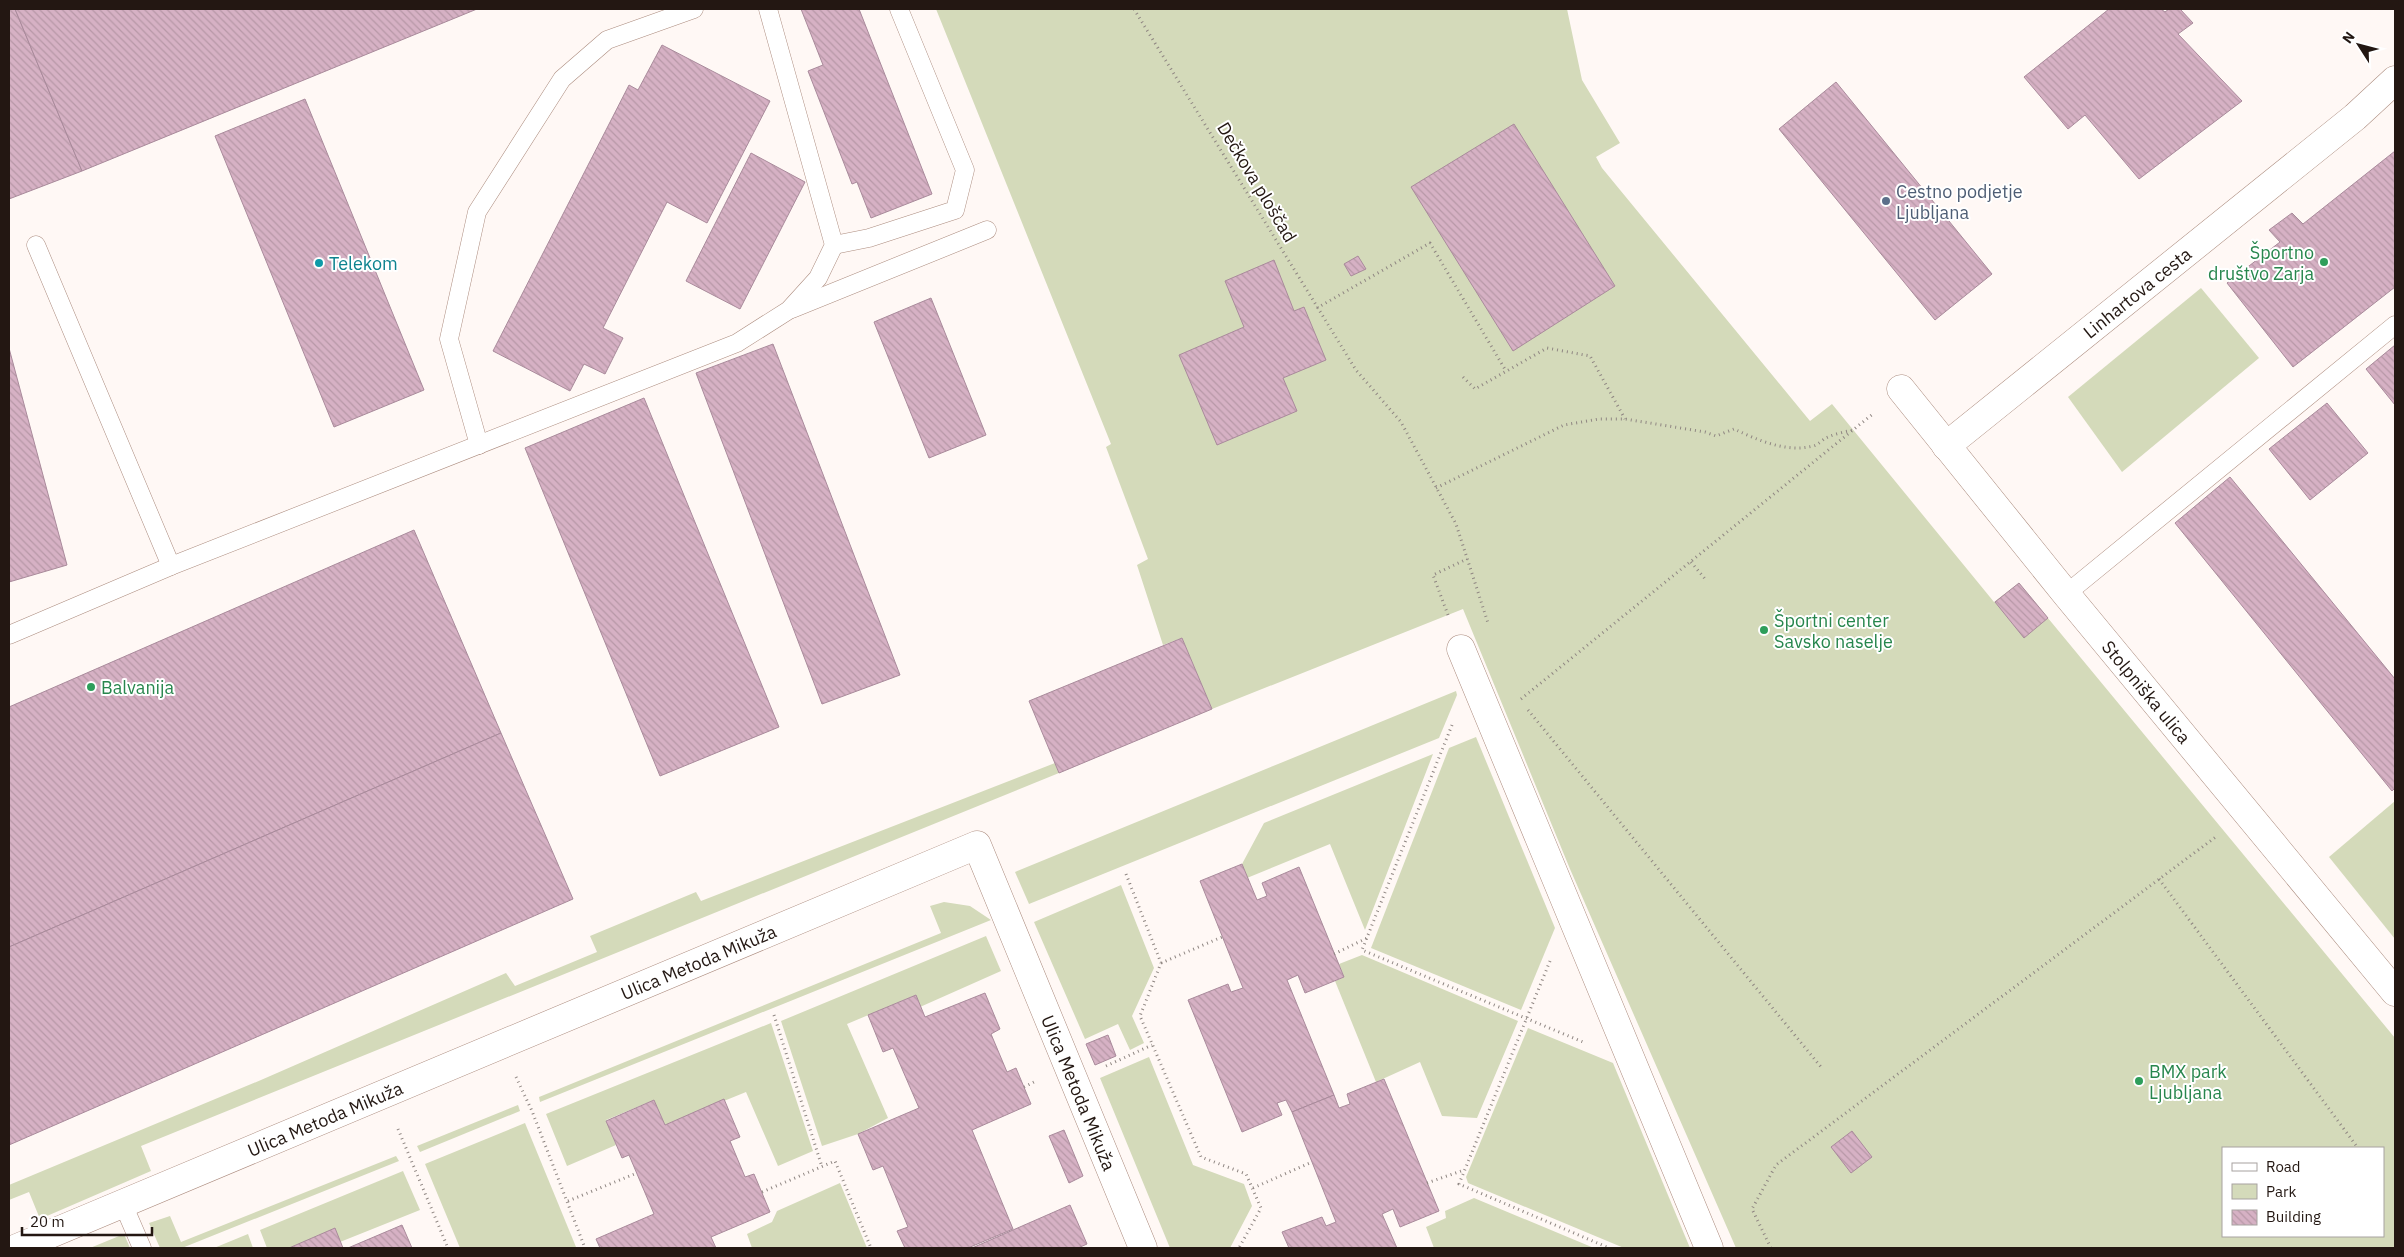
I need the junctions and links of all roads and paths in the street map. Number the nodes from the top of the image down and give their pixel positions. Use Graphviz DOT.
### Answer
graph roads {
  1 [pos="694,9"];
  2 [pos="768,9"];
  3 [pos="899,9"];
  4 [pos="1134,9"];
  5 [pos="1141,9"];
  6 [pos="1138,16"];
  7 [pos="2395,80"];
  8 [pos="987,230"];
  9 [pos="36,245"];
  10 [pos="834,245"];
  11 [pos="1317,308"];
  12 [pos="789,310"];
  13 [pos="2395,325"];
  14 [pos="1506,371"];
  15 [pos="1464,377"];
  16 [pos="1901,389"];
  17 [pos="1625,419"];
  18 [pos="1856,429"];
  19 [pos="479,445"];
  20 [pos="1946,446"];
  21 [pos="1436,488"];
  22 [pos="1467,559"];
  23 [pos="1691,562"];
  24 [pos="171,566"];
  25 [pos="1706,580"];
  26 [pos="2066,594"];
  27 [pos="1490,627"];
  28 [pos="9,635"];
  29 [pos="1461,648"];
  30 [pos="1473,676"];
  31 [pos="1517,691"];
  32 [pos="1521,699"];
  33 [pos="2248,812"];
  34 [pos="1126,874"];
  35 [pos="2159,879"];
  36 [pos="1569,911"];
  37 [pos="1222,937"];
  38 [pos="1367,938"];
  39 [pos="1334,954"];
  40 [pos="1161,963"];
  41 [pos="2395,992"];
  42 [pos="774,1015"];
  43 [pos="1526,1019"];
  44 [pos="501,1045"];
  45 [pos="1152,1046"];
  46 [pos="1632,1062"];
  47 [pos="1821,1067"];
  48 [pos="1074,1081"];
  49 [pos="384,1095"];
  50 [pos="2357,1147"];
  51 [pos="1312,1162"];
  52 [pos="822,1167"];
  53 [pos="1465,1169"];
  54 [pos="637,1173"];
  55 [pos="1427,1183"];
  56 [pos="1252,1188"];
  57 [pos="762,1192"];
  58 [pos="568,1201"];
  59 [pos="124,1204"];
  60 [pos="17,1248"];
  61 [pos="142,1248"];
  62 [pos="448,1248"];
  63 [pos="585,1248"];
  64 [pos="871,1248"];
  65 [pos="1143,1248"];
  66 [pos="1239,1248"];
  67 [pos="1609,1248"];
  68 [pos="1709,1248"];
  69 [pos="1771,1248"];
  1 -- 19 [label="lane"];
  2 -- 10 [label="lane"];
  3 -- 10 [label="lane"];
  4 -- 6 [label="path, Dečkova ploščad"];
  5 -- 6 [label="path"];
  6 -- 11 [label="path, Dečkova ploščad"];
  7 -- 20 [label="street, Linhartova cesta"];
  8 -- 12 [label="lane"];
  9 -- 24 [label="lane"];
  10 -- 12 [label="lane"];
  11 -- 14 [label="path"];
  11 -- 21 [label="path, Dečkova ploščad"];
  12 -- 19 [label="lane"];
  13 -- 26 [label="lane"];
  14 -- 15 [label="path"];
  14 -- 17 [label="path"];
  16 -- 18 [label="path"];
  16 -- 20 [label="street, Stolpniška ulica"];
  17 -- 18 [label="path"];
  17 -- 21 [label="path"];
  18 -- 23 [label="path"];
  19 -- 24 [label="lane"];
  20 -- 26 [label="street, Stolpniška ulica"];
  21 -- 22 [label="path, Dečkova ploščad"];
  22 -- 27 [label="path, Dečkova ploščad"];
  22 -- 29 [label="path"];
  23 -- 25 [label="path"];
  23 -- 32 [label="path"];
  24 -- 28 [label="lane"];
  26 -- 33 [label="street, Stolpniška ulica"];
  29 -- 30 [label="street"];
  30 -- 36 [label="street"];
  30 -- 38 [label="path"];
  31 -- 32 [label="path"];
  32 -- 47 [label="path"];
  33 -- 35 [label="path"];
  33 -- 41 [label="street, Stolpniška ulica"];
  34 -- 40 [label="path"];
  35 -- 50 [label="path"];
  35 -- 69 [label="path"];
  36 -- 43 [label="path"];
  36 -- 46 [label="street"];
  37 -- 40 [label="path"];
  38 -- 39 [label="path"];
  38 -- 43 [label="path"];
  40 -- 45 [label="path"];
  42 -- 52 [label="path"];
  43 -- 46 [label="path"];
  43 -- 53 [label="path"];
  44 -- 48 [label="street, Ulica Metoda Mikuža"];
  44 -- 49 [label="street, Ulica Metoda Mikuža"];
  44 -- 58 [label="path"];
  45 -- 48 [label="path"];
  45 -- 56 [label="path"];
  46 -- 68 [label="street"];
  48 -- 65 [label="street, Ulica Metoda Mikuža"];
  49 -- 59 [label="street, Ulica Metoda Mikuža"];
  49 -- 62 [label="path"];
  51 -- 56 [label="path"];
  52 -- 57 [label="path"];
  52 -- 64 [label="path"];
  53 -- 55 [label="path"];
  53 -- 67 [label="path"];
  54 -- 58 [label="path"];
  56 -- 66 [label="path"];
  58 -- 63 [label="path"];
  59 -- 60 [label="street, Ulica Metoda Mikuža"];
  59 -- 61 [label="lane"];
}
